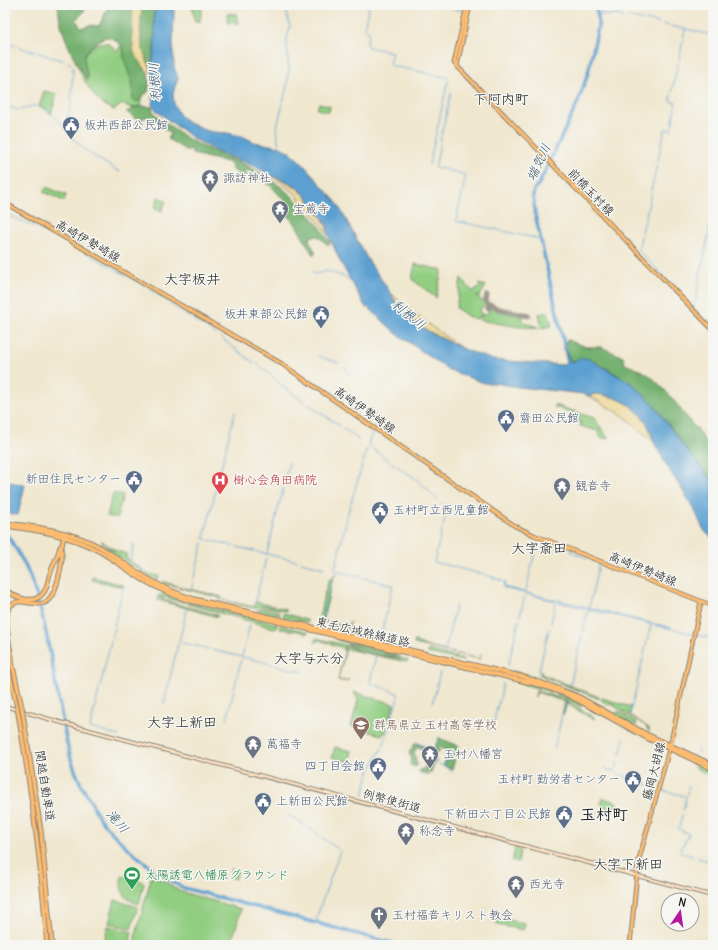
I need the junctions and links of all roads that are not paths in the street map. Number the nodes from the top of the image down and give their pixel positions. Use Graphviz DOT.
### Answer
graph roads {
  1 [pos="467,5"];
  2 [pos="470,5"];
  3 [pos="456,64"];
  4 [pos="5,203"];
  5 [pos="713,330"];
  6 [pos="5,524"];
  7 [pos="64,535"];
  8 [pos="5,589"];
  9 [pos="34,601"];
  10 [pos="701,602"];
  11 [pos="713,606"];
  12 [pos="5,632"];
  13 [pos="5,654"];
  14 [pos="12,659"];
  15 [pos="5,706"];
  16 [pos="670,747"];
  17 [pos="713,766"];
  18 [pos="713,769"];
  19 [pos="636,875"];
  20 [pos="713,896"];
  21 [pos="47,945"];
  22 [pos="52,945"];
  23 [pos="630,945"];
  1 -- 3 [label="main road"];
  2 -- 3 [label="main road"];
  3 -- 5 [label="main road, 前橋玉村線"];
  4 -- 10 [label="main road, 高崎伊勢崎線"];
  6 -- 7 [label="highway, 東毛広域幹線道路"];
  7 -- 9 [label="highway"];
  7 -- 9 [label="highway"];
  7 -- 16 [label="highway, 東毛広域幹線道路"];
  8 -- 9 [label="highway"];
  9 -- 14 [label="highway"];
  10 -- 11 [label="main road, 高崎伊勢崎線"];
  10 -- 16 [label="main road, 藤岡大胡線"];
  12 -- 14 [label="highway, 関越自動車道"];
  13 -- 21 [label="highway, 関越自動車道, bridge"];
  14 -- 22 [label="highway, 関越自動車道, bridge"];
  15 -- 19 [label="main road, 例幣使街道"];
  16 -- 17 [label="highway, 東毛広域幹線道路"];
  16 -- 18 [label="highway, 東毛広域幹線道路"];
  16 -- 19 [label="main road, 藤岡大胡線"];
  19 -- 20 [label="main road, 例幣使街道"];
  19 -- 23 [label="main road, 藤岡大胡線"];
}
